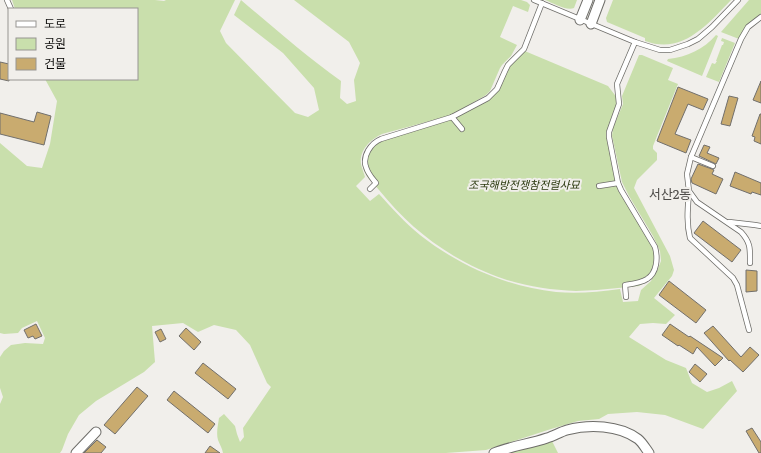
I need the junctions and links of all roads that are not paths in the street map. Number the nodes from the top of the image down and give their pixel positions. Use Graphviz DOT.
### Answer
graph roads {
  1 [pos="534,0"];
  2 [pos="588,0"];
  3 [pos="600,0"];
  4 [pos="738,0"];
  5 [pos="542,3"];
  6 [pos="761,17"];
  7 [pos="580,20"];
  8 [pos="591,24"];
  9 [pos="635,42"];
  10 [pos="452,117"];
  11 [pos="462,129"];
  12 [pos="691,157"];
  13 [pos="713,166"];
  14 [pos="618,183"];
  15 [pos="599,186"];
  16 [pos="370,189"];
  17 [pos="689,190"];
  18 [pos="727,222"];
  19 [pos="761,226"];
  20 [pos="750,263"];
  21 [pos="626,297"];
  22 [pos="749,330"];
  23 [pos="96,432"];
  24 [pos="76,453"];
  25 [pos="494,453"];
  26 [pos="649,453"];
  1 -- 5 [label="lane"];
  2 -- 7 [label="street"];
  3 -- 8 [label="street"];
  4 -- 9 [label="lane"];
  5 -- 7 [label="lane"];
  5 -- 10 [label="lane"];
  6 -- 12 [label="lane"];
  7 -- 8 [label="lane"];
  8 -- 9 [label="lane"];
  9 -- 14 [label="lane"];
  10 -- 11 [label="lane"];
  10 -- 16 [label="lane"];
  12 -- 13 [label="lane"];
  12 -- 17 [label="lane"];
  14 -- 15 [label="lane"];
  14 -- 21 [label="lane"];
  17 -- 18 [label="lane"];
  17 -- 22 [label="lane"];
  18 -- 19 [label="lane"];
  18 -- 20 [label="lane"];
  23 -- 24 [label="street"];
  25 -- 26 [label="street"];
}
